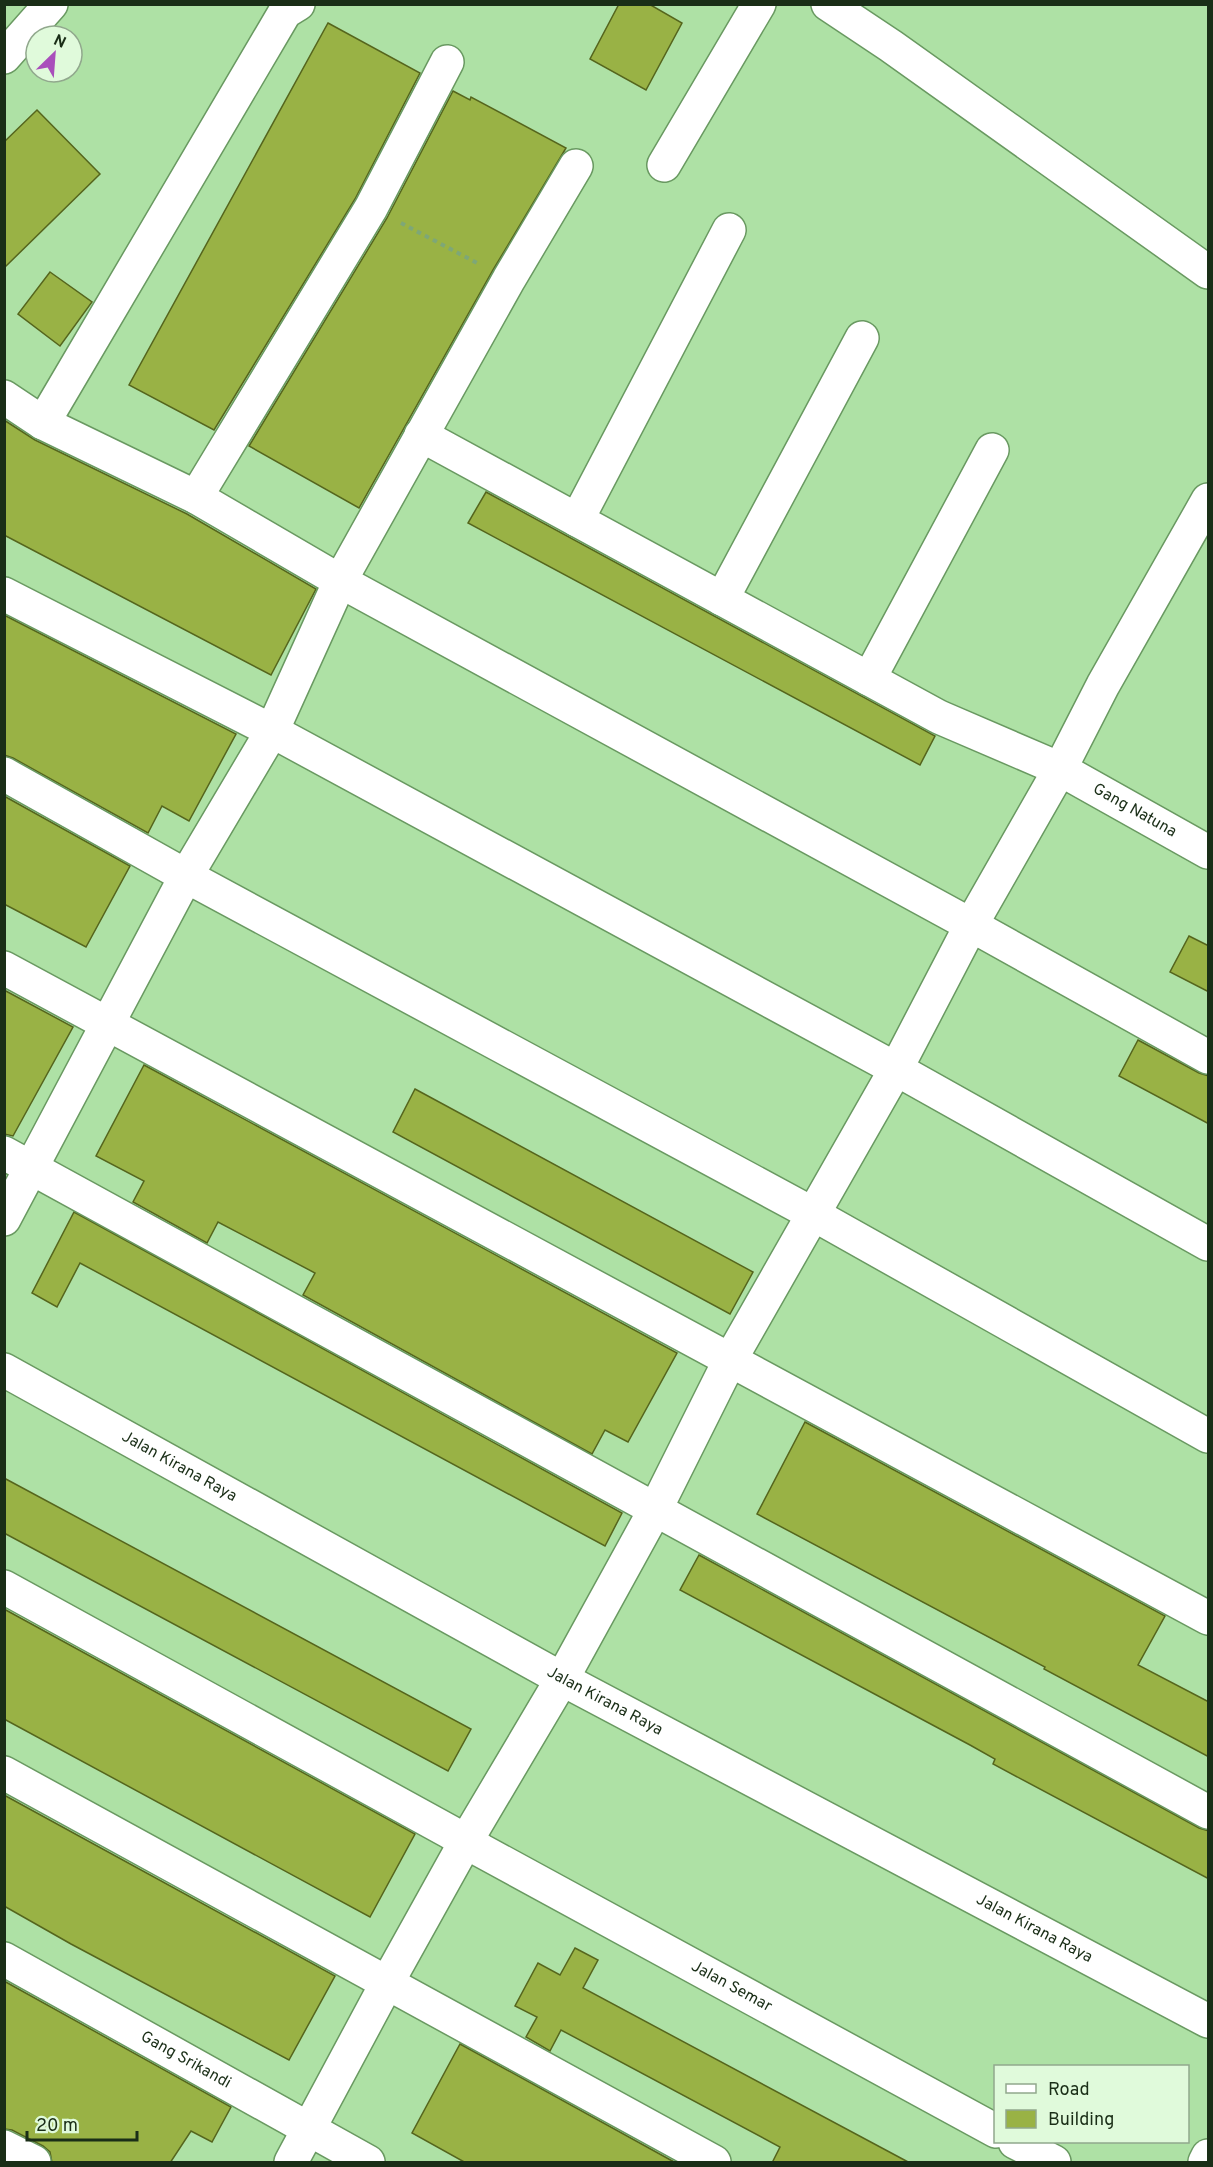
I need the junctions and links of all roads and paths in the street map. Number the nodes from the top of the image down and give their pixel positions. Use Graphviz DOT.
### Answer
graph roads {
  1 [pos="51,4"];
  2 [pos="298,4"];
  3 [pos="759,4"];
  4 [pos="828,4"];
  5 [pos="4,57"];
  6 [pos="447,62"];
  7 [pos="664,165"];
  8 [pos="576,166"];
  9 [pos="371,207"];
  10 [pos="729,230"];
  11 [pos="1209,272"];
  12 [pos="509,279"];
  13 [pos="862,338"];
  14 [pos="4,397"];
  15 [pos="43,423"];
  16 [pos="421,435"];
  17 [pos="992,450"];
  18 [pos="196,498"];
  19 [pos="1209,500"];
  20 [pos="578,520"];
  21 [pos="340,581"];
  22 [pos="4,594"];
  23 [pos="722,598"];
  24 [pos="869,679"];
  25 [pos="272,731"];
  26 [pos="1060,769"];
  27 [pos="4,774"];
  28 [pos="1209,852"];
  29 [pos="186,876"];
  30 [pos="971,925"];
  31 [pos="4,968"];
  32 [pos="108,1025"];
  33 [pos="1209,1057"];
  34 [pos="896,1069"];
  35 [pos="18,1160"];
  36 [pos="813,1214"];
  37 [pos="4,1219"];
  38 [pos="1209,1244"];
  39 [pos="730,1360"];
  40 [pos="4,1370"];
  41 [pos="1209,1436"];
  42 [pos="655,1510"];
  43 [pos="4,1587"];
  44 [pos="1209,1618"];
  45 [pos="562,1679"];
  46 [pos="4,1773"];
  47 [pos="1209,1812"];
  48 [pos="466,1841"];
  49 [pos="4,1959"];
  50 [pos="387,1983"];
  51 [pos="1209,2021"];
  52 [pos="308,2130"];
  53 [pos="994,2130"];
  54 [pos="1017,2143"];
  55 [pos="4,2146"];
  56 [pos="1209,2156"];
  57 [pos="34,2163"];
  58 [pos="291,2163"];
  59 [pos="368,2163"];
  60 [pos="714,2163"];
  61 [pos="1054,2163"];
  62 [pos="1204,2163"];
  1 -- 5 [label="street"];
  2 -- 15 [label="street"];
  3 -- 7 [label="street"];
  4 -- 11 [label="street"];
  6 -- 9 [label="street"];
  8 -- 12 [label="street"];
  9 -- 12 [label="path"];
  9 -- 18 [label="street"];
  10 -- 20 [label="street"];
  12 -- 16 [label="street"];
  13 -- 23 [label="street"];
  14 -- 15 [label="street"];
  15 -- 18 [label="street"];
  16 -- 20 [label="street, Gang Natuna"];
  16 -- 21 [label="street"];
  17 -- 24 [label="street"];
  18 -- 21 [label="street"];
  19 -- 26 [label="street"];
  20 -- 23 [label="street, Gang Natuna"];
  21 -- 25 [label="street"];
  21 -- 30 [label="street"];
  22 -- 25 [label="street"];
  23 -- 24 [label="street, Gang Natuna"];
  24 -- 26 [label="street, Gang Natuna"];
  25 -- 29 [label="street"];
  25 -- 34 [label="street"];
  26 -- 28 [label="street, Gang Natuna"];
  26 -- 30 [label="street"];
  27 -- 29 [label="street"];
  29 -- 32 [label="street"];
  29 -- 36 [label="street"];
  30 -- 33 [label="street"];
  30 -- 34 [label="street"];
  31 -- 32 [label="street"];
  32 -- 35 [label="street"];
  32 -- 39 [label="street"];
  34 -- 36 [label="street"];
  34 -- 38 [label="street"];
  35 -- 37 [label="street"];
  35 -- 42 [label="street"];
  36 -- 39 [label="street"];
  36 -- 41 [label="street"];
  39 -- 42 [label="street"];
  39 -- 44 [label="street"];
  40 -- 45 [label="street, Jalan Kirana Raya"];
  42 -- 45 [label="street"];
  42 -- 47 [label="street"];
  43 -- 48 [label="street, Jalan Semar"];
  45 -- 48 [label="street"];
  45 -- 51 [label="street, Jalan Kirana Raya"];
  46 -- 50 [label="street"];
  48 -- 50 [label="street"];
  48 -- 53 [label="street, Jalan Semar"];
  49 -- 52 [label="street, Gang Srikandi"];
  50 -- 52 [label="street"];
  50 -- 60 [label="street"];
  52 -- 58 [label="street"];
  52 -- 59 [label="street, Gang Srikandi"];
  54 -- 61 [label="street"];
  55 -- 57 [label="street"];
  56 -- 62 [label="street"];
}
